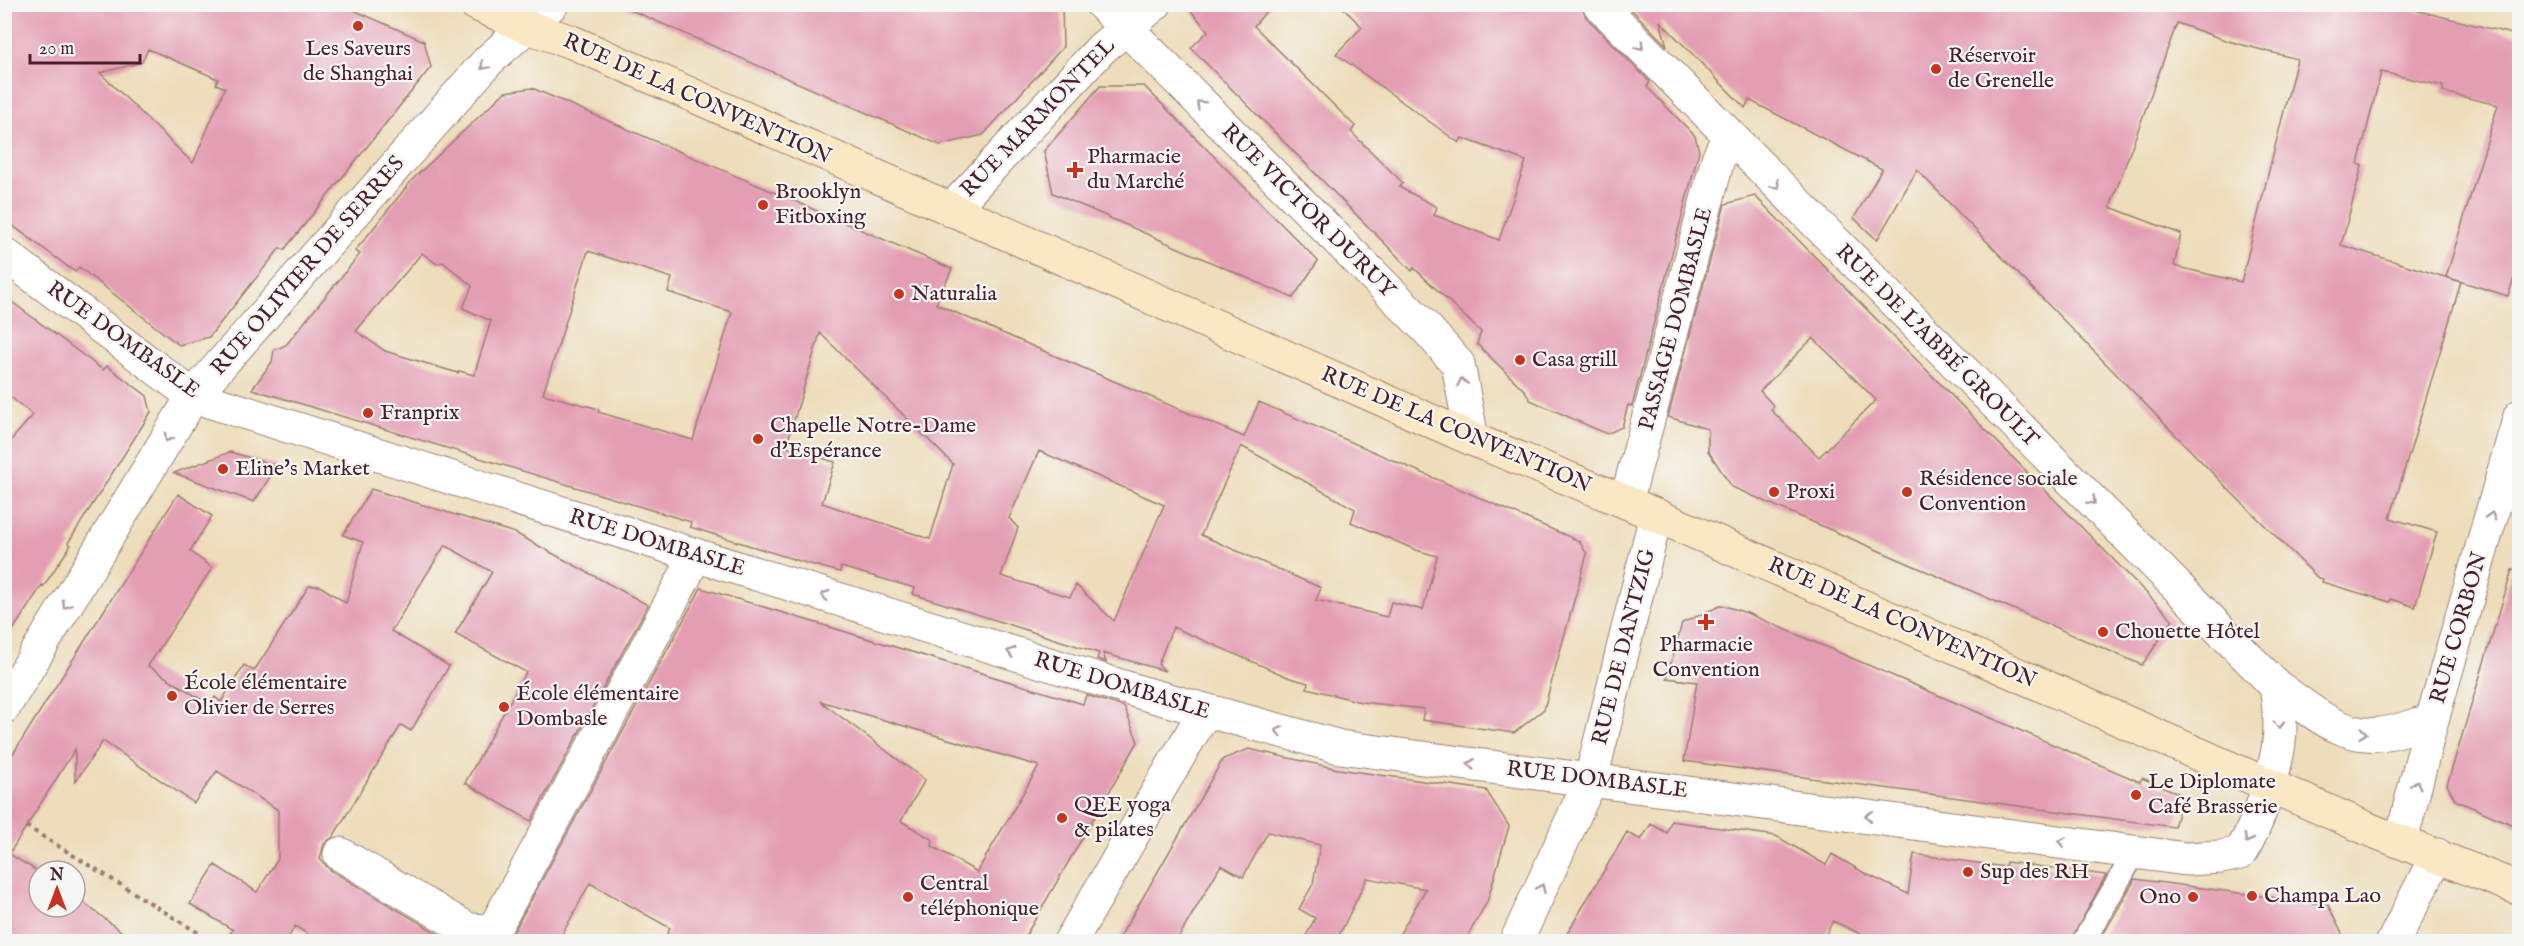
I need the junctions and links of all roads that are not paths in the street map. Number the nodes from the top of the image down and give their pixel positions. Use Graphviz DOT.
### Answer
graph roads {
  1 [pos="476,4"];
  2 [pos="552,4"];
  3 [pos="1102,4"];
  4 [pos="1155,4"];
  5 [pos="1599,4"];
  6 [pos="527,27"];
  7 [pos="1124,28"];
  8 [pos="1728,137"];
  9 [pos="951,210"];
  10 [pos="4,254"];
  11 [pos="193,396"];
  12 [pos="2520,416"];
  13 [pos="1473,439"];
  14 [pos="1626,502"];
  15 [pos="1656,515"];
  16 [pos="695,555"];
  17 [pos="2276,686"];
  18 [pos="4,707"];
  19 [pos="1205,711"];
  20 [pos="2433,720"];
  21 [pos="1591,779"];
  22 [pos="2269,785"];
  23 [pos="2401,841"];
  24 [pos="2134,852"];
  25 [pos="340,854"];
  26 [pos="2436,855"];
  27 [pos="2520,889"];
  28 [pos="1070,942"];
  29 [pos="1516,942"];
  30 [pos="2083,942"];
  31 [pos="2393,942"];
  1 -- 6 [label="main road, RUE DE LA CONVENTION"];
  2 -- 6 [label="street, RUE OLIVIER DE SERRES"];
  3 -- 7 [label="street, RUE VICTOR DURUY"];
  4 -- 7 [label="street, RUE MARMONTEL"];
  5 -- 8 [label="street, RUE DE L'ABBÉ GROULT, one-way"];
  6 -- 9 [label="main road, RUE DE LA CONVENTION"];
  6 -- 11 [label="street, RUE OLIVIER DE SERRES, one-way"];
  7 -- 9 [label="street, RUE MARMONTEL"];
  13 -- 7 [label="street, RUE VICTOR DURUY, one-way"];
  8 -- 14 [label="street, PASSAGE DOMBASLE"];
  8 -- 17 [label="street, RUE DE L'ABBÉ GROULT, one-way"];
  9 -- 13 [label="main road, RUE DE LA CONVENTION"];
  10 -- 11 [label="street, RUE DOMBASLE"];
  11 -- 16 [label="street, RUE DOMBASLE"];
  11 -- 18 [label="street, RUE OLIVIER DE SERRES, one-way"];
  20 -- 12 [label="street, RUE CORBON, one-way"];
  13 -- 14 [label="main road, RUE DE LA CONVENTION"];
  14 -- 15 [label="main road, RUE DE LA CONVENTION"];
  15 -- 21 [label="street, RUE DE DANTZIG"];
  15 -- 22 [label="main road, RUE DE LA CONVENTION"];
  19 -- 16 [label="street, RUE DOMBASLE, one-way"];
  16 -- 25 [label="street"];
  17 -- 20 [label="street, RUE DE L'ABBÉ GROULT, one-way"];
  17 -- 22 [label="street, one-way"];
  21 -- 19 [label="street, RUE DOMBASLE, one-way"];
  19 -- 28 [label="street"];
  23 -- 20 [label="street, RUE CORBON, one-way"];
  24 -- 21 [label="street, RUE DOMBASLE, one-way"];
  29 -- 21 [label="street, RUE DE DANTZIG, one-way"];
  22 -- 23 [label="main road, RUE DE LA CONVENTION"];
  22 -- 24 [label="street, RUE DOMBASLE, one-way"];
  23 -- 26 [label="main road, RUE DE LA CONVENTION"];
  24 -- 30 [label="lane"];
  26 -- 27 [label="main road, RUE DE LA CONVENTION"];
  26 -- 31 [label="street"];
}
